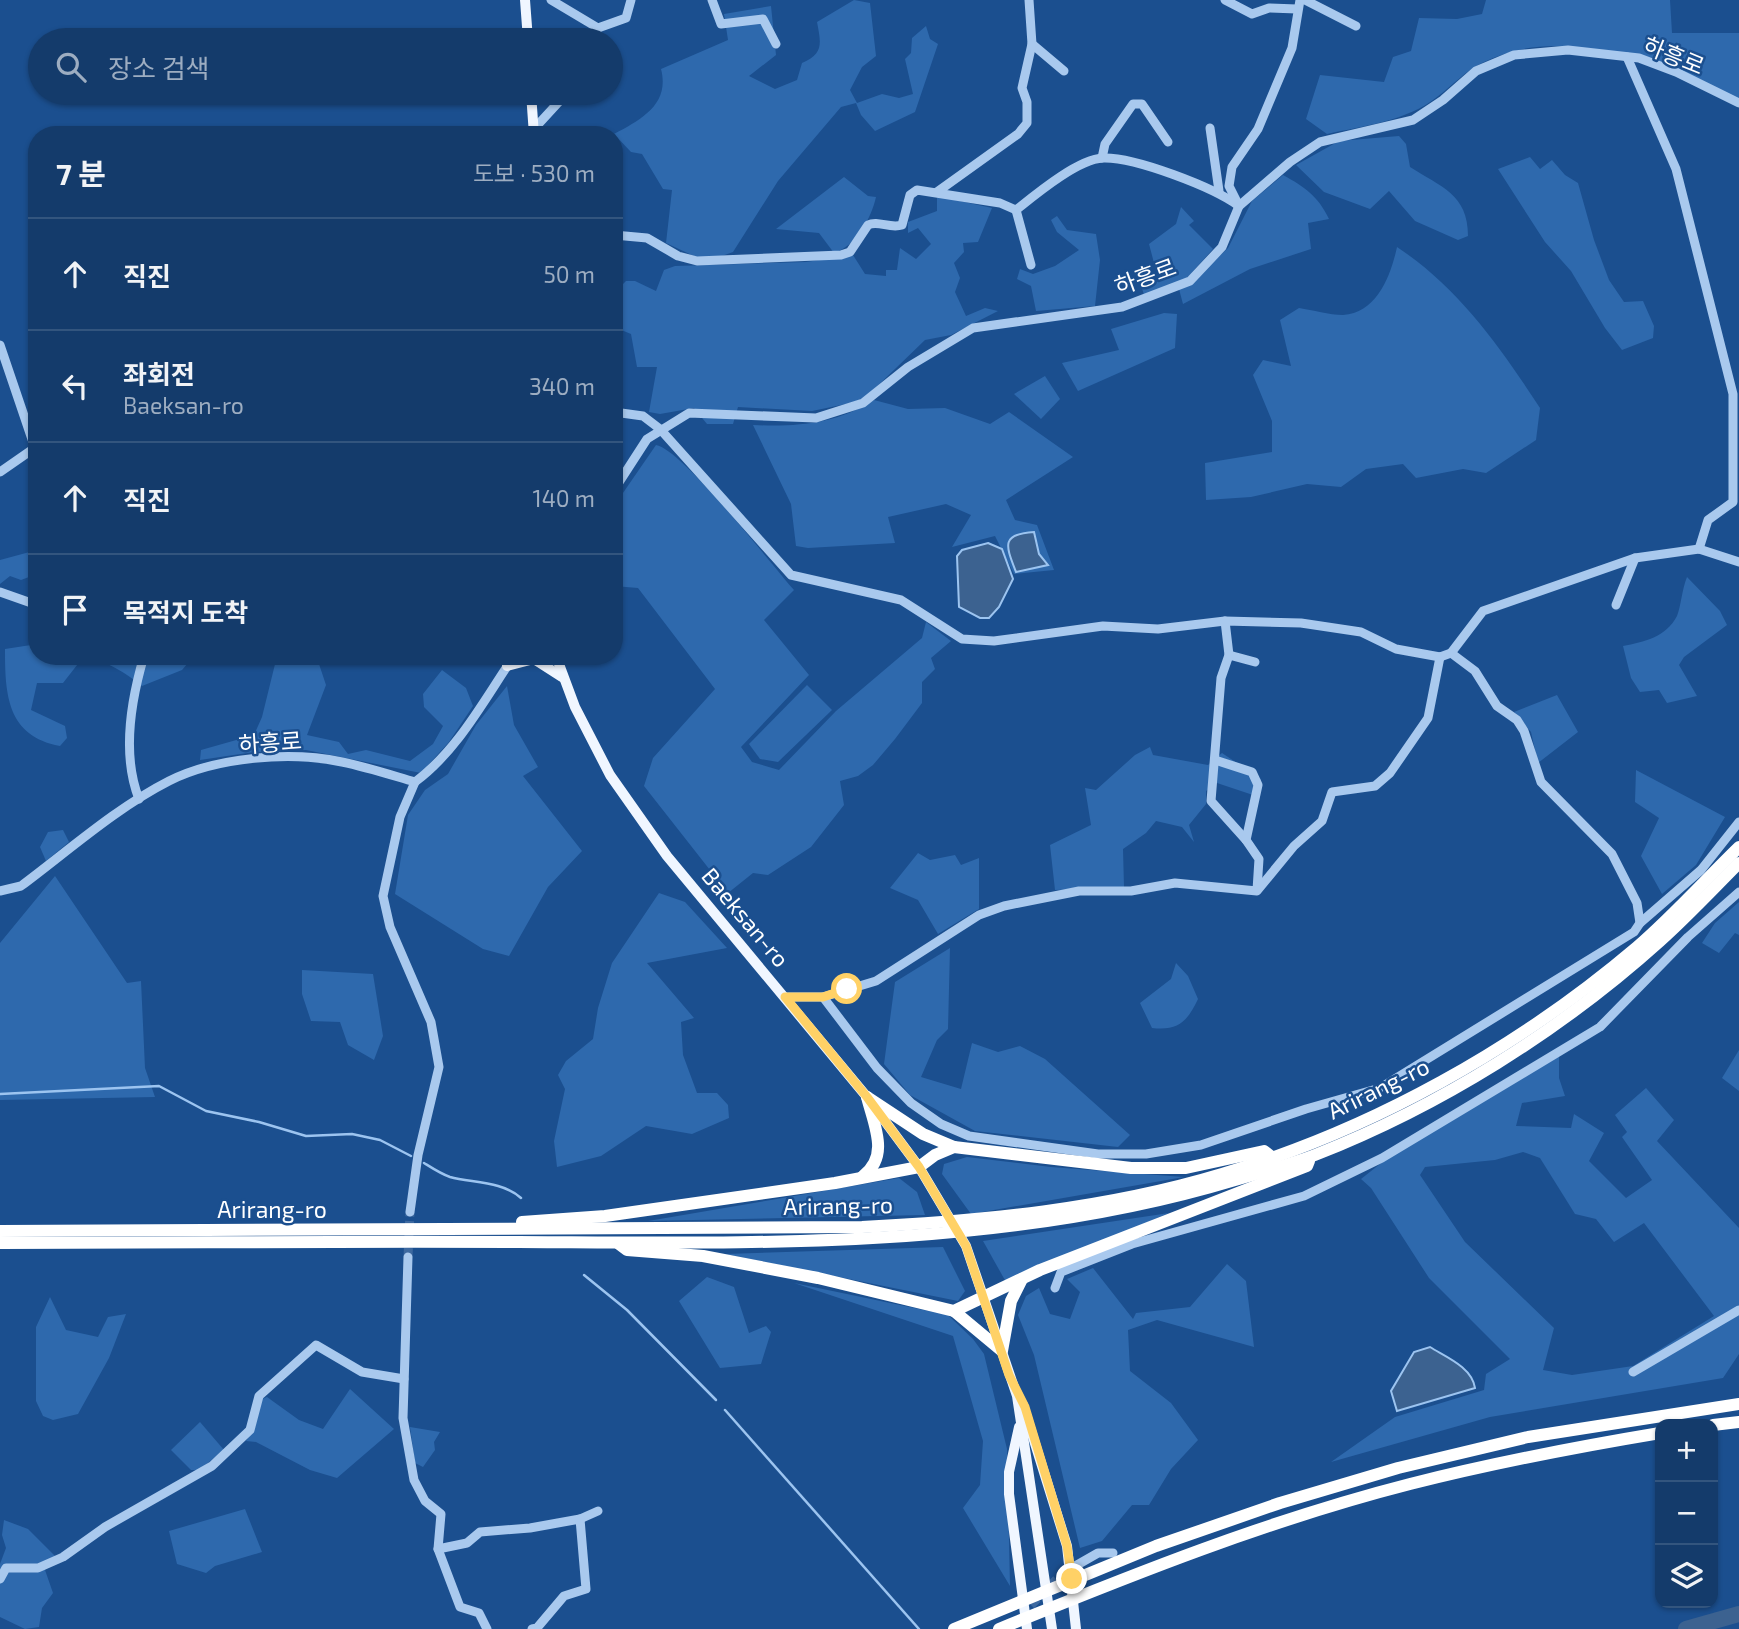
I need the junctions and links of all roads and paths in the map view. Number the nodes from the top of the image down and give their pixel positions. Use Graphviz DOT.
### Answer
graph roads {
  1 [pos="525,0"];
  2 [pos="551,0"];
  3 [pos="631,0"];
  4 [pos="712,0"];
  5 [pos="1029,0"];
  6 [pos="1225,0"];
  7 [pos="1301,3"];
  8 [pos="1356,26"];
  9 [pos="527,28"];
  10 [pos="598,28"];
  11 [pos="776,44"];
  12 [pos="1032,44"];
  13 [pos="1627,57"];
  14 [pos="1064,71"];
  15 [pos="1739,103"];
  16 [pos="532,105"];
  17 [pos="557,105"];
  18 [pos="533,126"];
  19 [pos="538,126"];
  20 [pos="1210,128"];
  21 [pos="1168,142"];
  22 [pos="1102,158"];
  23 [pos="1219,191"];
  24 [pos="937,192"];
  25 [pos="1239,206"];
  26 [pos="1016,210"];
  27 [pos="623,236"];
  28 [pos="1031,265"];
  29 [pos="0,345"];
  30 [pos="623,413"];
  31 [pos="28,429"];
  32 [pos="660,429"];
  33 [pos="28,454"];
  34 [pos="0,472"];
  35 [pos="623,476"];
  36 [pos="1699,548"];
  37 [pos="1635,558"];
  38 [pos="1739,562"];
  39 [pos="0,592"];
  40 [pos="28,602"];
  41 [pos="1616,605"];
  42 [pos="1225,621"];
  43 [pos="1451,653"];
  44 [pos="1229,655"];
  45 [pos="1440,657"];
  46 [pos="1255,662"];
  47 [pos="141,665"];
  48 [pos="508,665"];
  49 [pos="543,665"];
  50 [pos="559,665"];
  51 [pos="563,665"];
  52 [pos="562,677"];
  53 [pos="1215,760"];
  54 [pos="415,782"];
  55 [pos="139,799"];
  56 [pos="1739,822"];
  57 [pos="1246,840"];
  58 [pos="1739,847"];
  59 [pos="1739,863"];
  60 [pos="0,891"];
  61 [pos="1257,891"];
  62 [pos="1739,892"];
  63 [pos="1640,923"];
  64 [pos="785,997"];
  65 [pos="823,997"];
  66 [pos="867,1097"];
  67 [pos="954,1147"];
  68 [pos="1311,1157"];
  69 [pos="1273,1158"];
  70 [pos="919,1167"];
  71 [pos="860,1179"];
  72 [pos="410,1212"];
  73 [pos="505,1229"];
  74 [pos="0,1231"];
  75 [pos="616,1242"];
  76 [pos="0,1243"];
  77 [pos="408,1257"];
  78 [pos="1023,1279"];
  79 [pos="1055,1288"];
  80 [pos="985,1297"];
  81 [pos="1739,1310"];
  82 [pos="954,1311"];
  83 [pos="1002,1351"];
  84 [pos="1633,1372"];
  85 [pos="404,1379"];
  86 [pos="1017,1396"];
  87 [pos="1739,1404"];
  88 [pos="1021,1421"];
  89 [pos="1739,1422"];
  90 [pos="1718,1424"];
  91 [pos="1655,1434"];
  92 [pos="598,1511"];
  93 [pos="580,1519"];
  94 [pos="438,1549"];
  95 [pos="1113,1553"];
  96 [pos="1066,1571"];
  97 [pos="0,1579"];
  98 [pos="487,1629"];
  99 [pos="531,1629"];
  100 [pos="954,1629"];
  101 [pos="999,1629"];
  102 [pos="1027,1629"];
  103 [pos="1052,1629"];
  104 [pos="1076,1629"];
  1 -- 9 [label="main road"];
  2 -- 10 [label="street"];
  3 -- 10 [label="street"];
  4 -- 11 [label="street"];
  5 -- 12 [label="street"];
  6 -- 7 [label="street"];
  7 -- 8 [label="street"];
  7 -- 25 [label="street"];
  12 -- 14 [label="street"];
  12 -- 24 [label="street"];
  13 -- 15 [label="street, 하흥로"];
  13 -- 25 [label="street, 하흥로"];
  13 -- 36 [label="street"];
  16 -- 18 [label="main road"];
  17 -- 19 [label="street"];
  20 -- 23 [label="street"];
  21 -- 22 [label="street"];
  22 -- 23 [label="street"];
  22 -- 26 [label="street"];
  23 -- 25 [label="street"];
  24 -- 26 [label="street"];
  24 -- 27 [label="street"];
  25 -- 32 [label="street, 하흥로"];
  26 -- 28 [label="street"];
  29 -- 31 [label="street"];
  30 -- 32 [label="street"];
  32 -- 35 [label="street, 하흥로"];
  32 -- 42 [label="street"];
  33 -- 34 [label="street"];
  36 -- 37 [label="street"];
  36 -- 38 [label="street"];
  37 -- 41 [label="street"];
  37 -- 43 [label="street"];
  39 -- 40 [label="street"];
  42 -- 44 [label="street"];
  42 -- 45 [label="street"];
  43 -- 45 [label="street"];
  43 -- 63 [label="street"];
  44 -- 46 [label="street"];
  44 -- 53 [label="street"];
  45 -- 61 [label="street"];
  47 -- 55 [label="street"];
  48 -- 54 [label="street"];
  49 -- 52 [label="main road"];
  50 -- 52 [label="main road, Baeksan-ro"];
  51 -- 52 [label="main road"];
  52 -- 64 [label="main road, Baeksan-ro"];
  53 -- 57 [label="street"];
  53 -- 57 [label="street"];
  54 -- 55 [label="street, 하흥로"];
  54 -- 72 [label="street"];
  55 -- 60 [label="street, 하흥로"];
  56 -- 63 [label="street"];
  57 -- 61 [label="street"];
  58 -- 69 [label="highway, Arirang-ro"];
  59 -- 68 [label="highway, Arirang-ro"];
  61 -- 65 [label="street"];
  62 -- 79 [label="street"];
  63 -- 65 [label="street"];
  64 -- 65 [label="street"];
  64 -- 66 [label="main road, Baeksan-ro"];
  66 -- 67 [label="highway"];
  66 -- 70 [label="main road, Baeksan-ro"];
  66 -- 71 [label="highway"];
  67 -- 69 [label="highway"];
  67 -- 70 [label="highway"];
  68 -- 75 [label="highway, Arirang-ro"];
  68 -- 78 [label="highway"];
  69 -- 73 [label="highway, Arirang-ro"];
  70 -- 71 [label="highway"];
  70 -- 80 [label="main road, Baeksan-ro"];
  71 -- 73 [label="highway"];
  73 -- 74 [label="highway, Arirang-ro"];
  75 -- 76 [label="highway, Arirang-ro"];
  75 -- 82 [label="highway"];
  77 -- 85 [label="street"];
  78 -- 80 [label="highway"];
  78 -- 83 [label="highway"];
  80 -- 82 [label="highway"];
  80 -- 83 [label="main road, Baeksan-ro"];
  81 -- 84 [label="street"];
  82 -- 83 [label="highway"];
  83 -- 86 [label="main road, Baeksan-ro"];
  85 -- 94 [label="street"];
  85 -- 97 [label="street"];
  86 -- 88 [label="main road, Baeksan-ro"];
  86 -- 96 [label="main road"];
  87 -- 100 [label="highway"];
  88 -- 102 [label="main road"];
  88 -- 103 [label="main road, Baeksan-ro"];
  89 -- 90 [label="highway"];
  91 -- 101 [label="highway"];
  92 -- 93 [label="street"];
  93 -- 94 [label="street"];
  93 -- 99 [label="street"];
  94 -- 98 [label="street"];
  95 -- 96 [label="street"];
  96 -- 104 [label="main road"];
}
